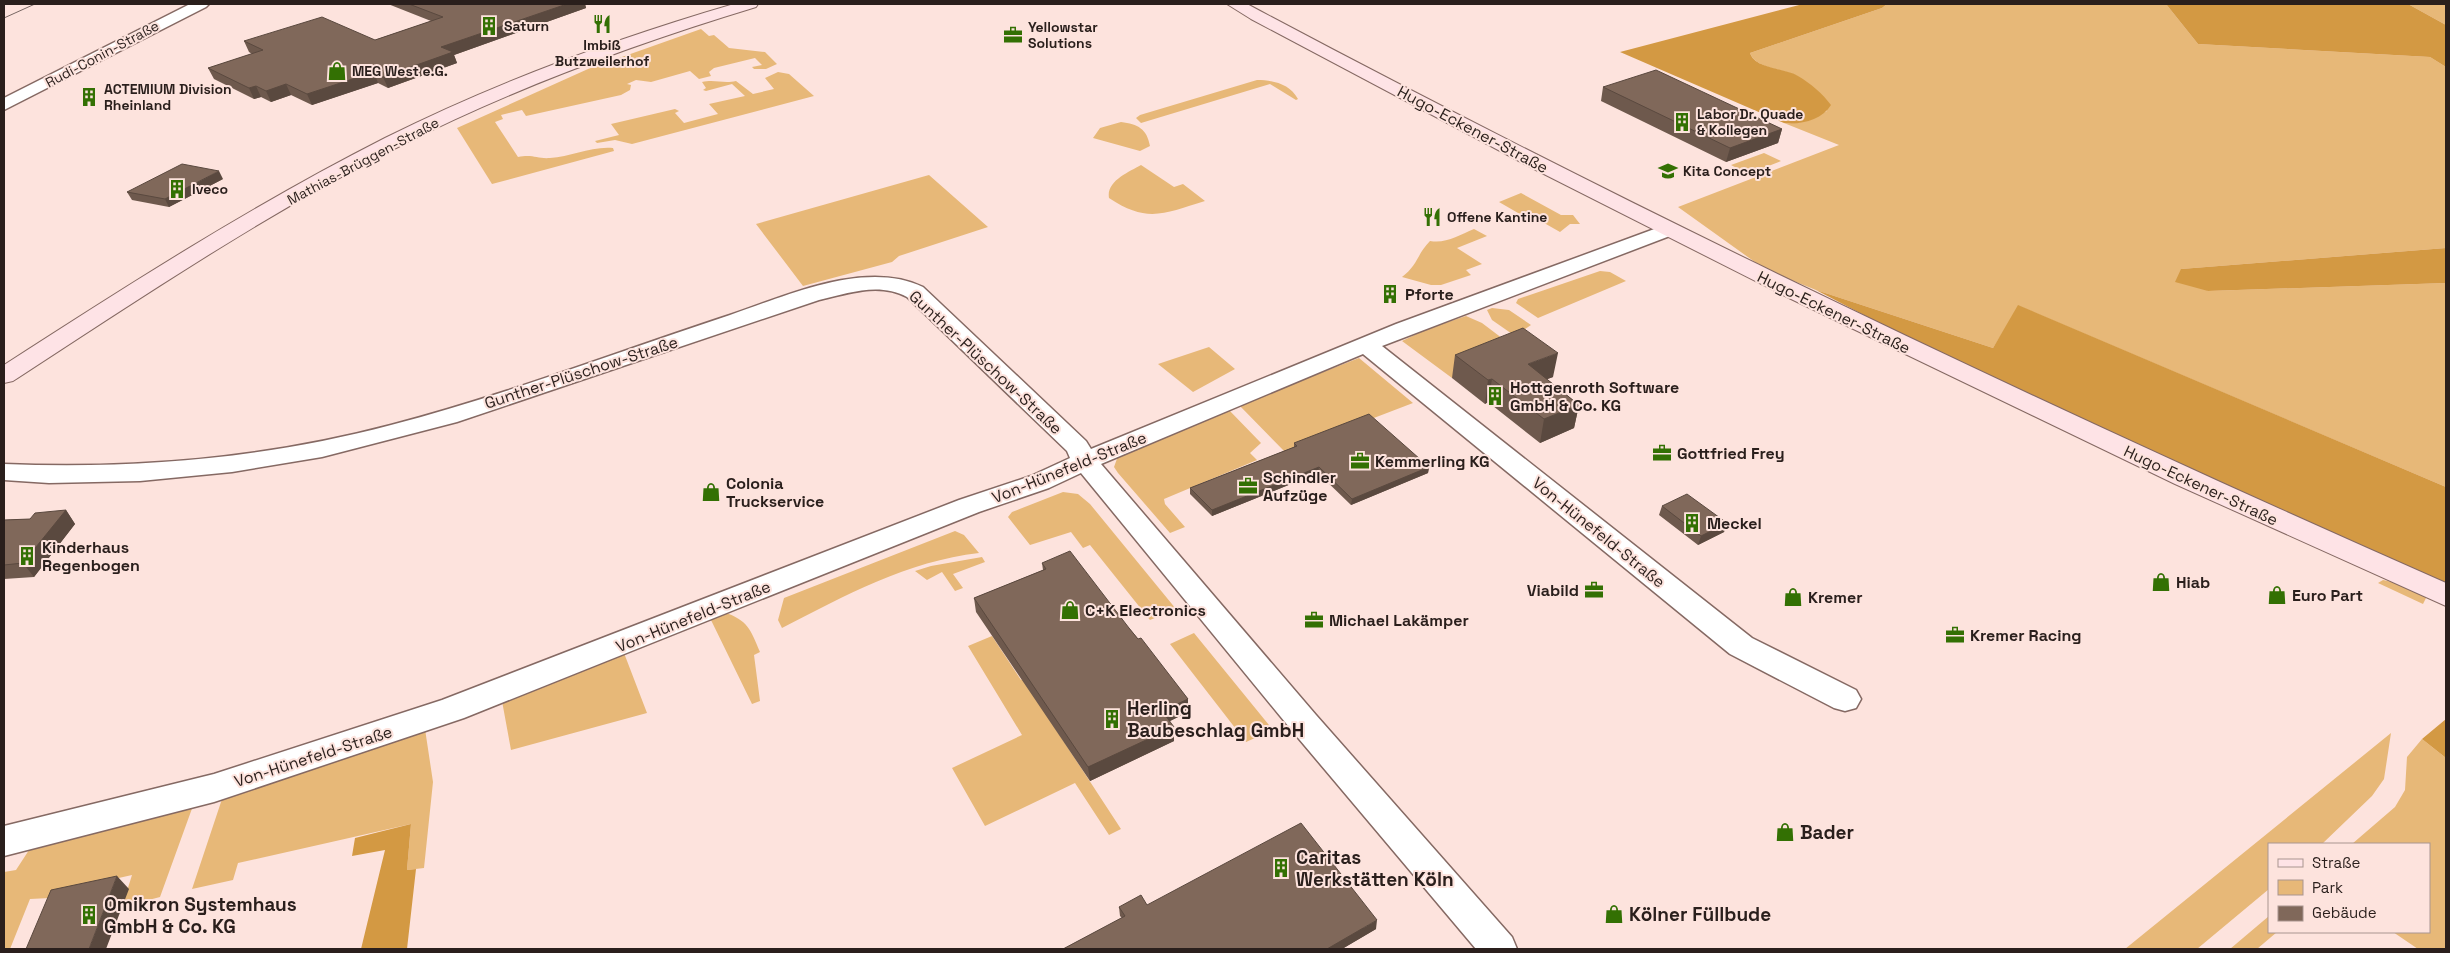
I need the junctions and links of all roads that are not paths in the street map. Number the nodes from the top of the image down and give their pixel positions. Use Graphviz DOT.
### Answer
graph roads {
  1 [pos="201,4"];
  2 [pos="750,4"];
  3 [pos="1234,4"];
  4 [pos="4,105"];
  5 [pos="1668,230"];
  6 [pos="1366,345"];
  7 [pos="4,376"];
  8 [pos="1085,460"];
  9 [pos="4,472"];
  10 [pos="2446,595"];
  11 [pos="1845,699"];
  12 [pos="4,841"];
  13 [pos="1499,949"];
  1 -- 4 [label="street, Rudi-Conin-Straße"];
  2 -- 7 [label="main road, Mathias-Brüggen-Straße"];
  3 -- 5 [label="main road, Hugo-Eckener-Straße"];
  5 -- 6 [label="street, Von-Hünefeld-Straße"];
  5 -- 10 [label="main road, Hugo-Eckener-Straße"];
  6 -- 8 [label="street, Von-Hünefeld-Straße"];
  6 -- 11 [label="street, Von-Hünefeld-Straße"];
  8 -- 9 [label="street, Gunther-Plüschow-Straße"];
  8 -- 12 [label="street, Von-Hünefeld-Straße"];
  8 -- 13 [label="street, Gunther-Plüschow-Straße"];
}
